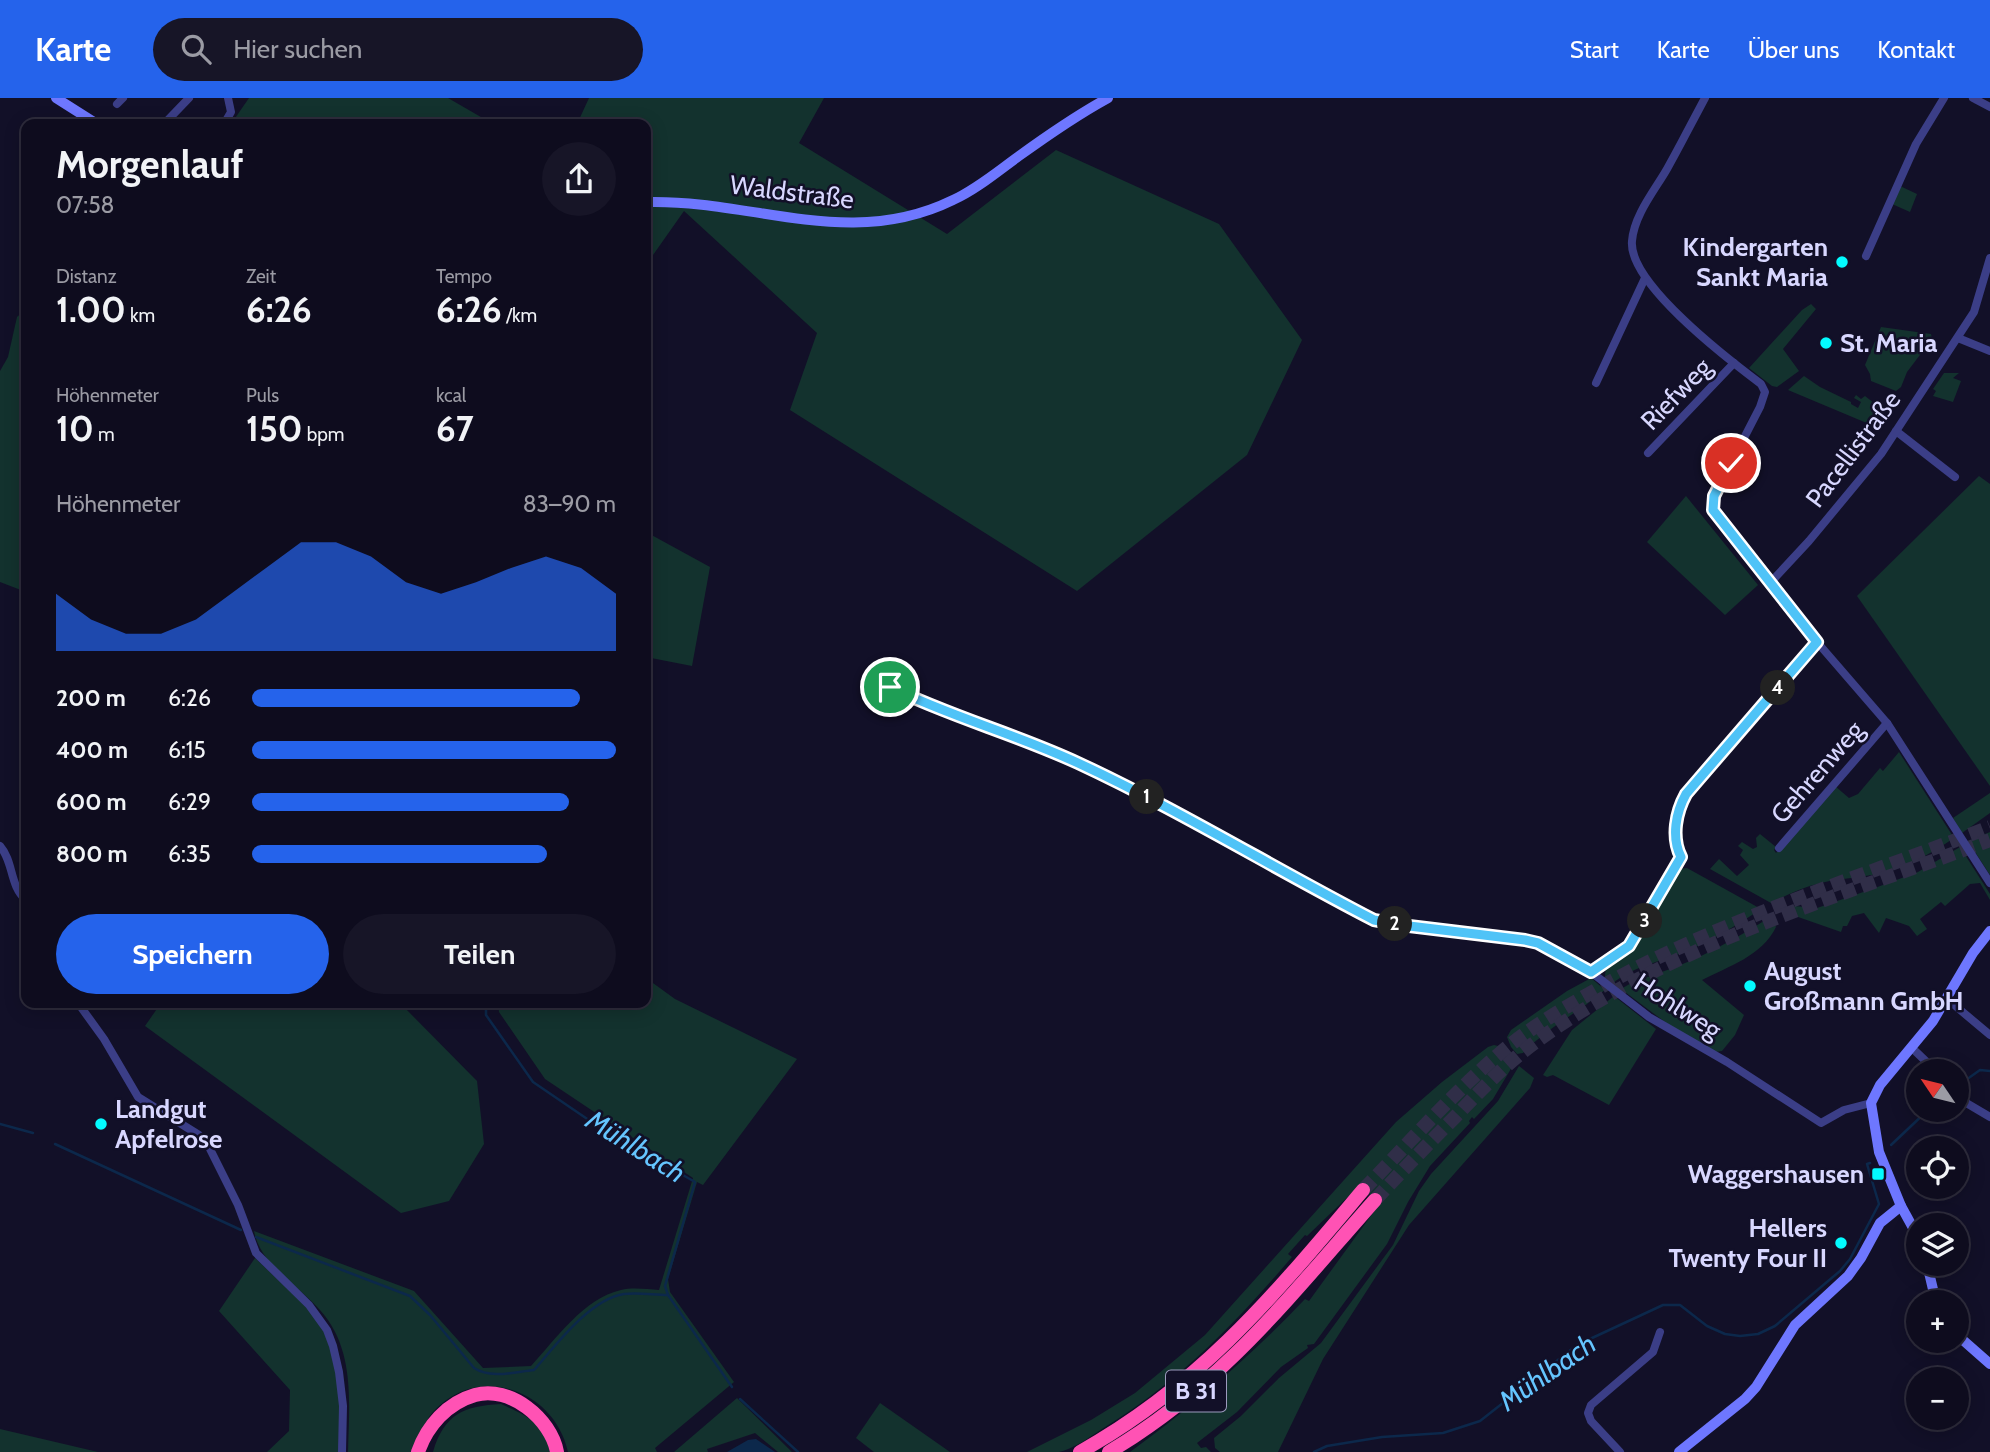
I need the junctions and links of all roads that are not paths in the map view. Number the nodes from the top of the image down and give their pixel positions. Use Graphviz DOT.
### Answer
graph roads {
  1 [pos="56,98"];
  2 [pos="189,98"];
  3 [pos="228,98"];
  4 [pos="1108,98"];
  5 [pos="1705,98"];
  6 [pos="1944,98"];
  7 [pos="1973,98"];
  8 [pos="1990,107"];
  9 [pos="89,119"];
  10 [pos="169,119"];
  11 [pos="227,119"];
  12 [pos="651,202"];
  13 [pos="1866,256"];
  14 [pos="1990,258"];
  15 [pos="1645,278"];
  16 [pos="1958,338"];
  17 [pos="1990,351"];
  18 [pos="1734,363"];
  19 [pos="1596,383"];
  20 [pos="1896,431"];
  21 [pos="1648,453"];
  22 [pos="1955,477"];
  23 [pos="1771,582"];
  24 [pos="1817,642"];
  25 [pos="890,687"];
  26 [pos="1887,723"];
  27 [pos="0,846"];
  28 [pos="1779,848"];
  29 [pos="1990,883"];
  30 [pos="21,895"];
  31 [pos="1990,931"];
  32 [pos="1591,972"];
  33 [pos="1946,998"];
  34 [pos="82,1008"];
  35 [pos="1990,1035"];
  36 [pos="1911,1047"];
  37 [pos="1924,1059"];
  38 [pos="1871,1103"];
  39 [pos="1969,1105"];
  40 [pos="1990,1117"];
  41 [pos="1363,1190"];
  42 [pos="1375,1200"];
  43 [pos="1900,1206"];
  44 [pos="1906,1216"];
  45 [pos="1660,1332"];
  46 [pos="1969,1345"];
  47 [pos="1990,1364"];
  48 [pos="435,1422"];
  49 [pos="342,1452"];
  50 [pos="418,1452"];
  51 [pos="425,1452"];
  52 [pos="557,1452"];
  53 [pos="1080,1452"];
  54 [pos="1109,1452"];
  55 [pos="1619,1452"];
  56 [pos="1679,1452"];
  1 -- 9 [label="street"];
  2 -- 10 [label="street"];
  3 -- 11 [label="street"];
  4 -- 12 [label="street, Waldstraße"];
  5 -- 15 [label="street"];
  6 -- 13 [label="street"];
  7 -- 8 [label="street"];
  14 -- 16 [label="street, Pacellistraße"];
  15 -- 18 [label="street"];
  15 -- 19 [label="street"];
  16 -- 17 [label="street"];
  16 -- 20 [label="street, Pacellistraße"];
  18 -- 21 [label="street, Riefweg"];
  18 -- 23 [label="street"];
  20 -- 22 [label="street"];
  20 -- 23 [label="street, Pacellistraße"];
  23 -- 24 [label="street"];
  24 -- 26 [label="street"];
  24 -- 32 [label="street"];
  25 -- 32 [label="street, Hohlweg"];
  26 -- 28 [label="street, Gehrenweg"];
  26 -- 29 [label="street"];
  27 -- 30 [label="street"];
  31 -- 33 [label="street"];
  32 -- 38 [label="street, Hohlweg"];
  33 -- 35 [label="street"];
  33 -- 36 [label="street"];
  34 -- 49 [label="street"];
  36 -- 37 [label="street"];
  36 -- 38 [label="street"];
  38 -- 43 [label="street"];
  39 -- 40 [label="street"];
  41 -- 53 [label="highway, B 31"];
  42 -- 54 [label="highway, B 31"];
  43 -- 44 [label="street"];
  43 -- 56 [label="street"];
  45 -- 55 [label="street"];
  46 -- 47 [label="street"];
  48 -- 50 [label="highway"];
  48 -- 51 [label="highway"];
  48 -- 52 [label="highway"];
}
